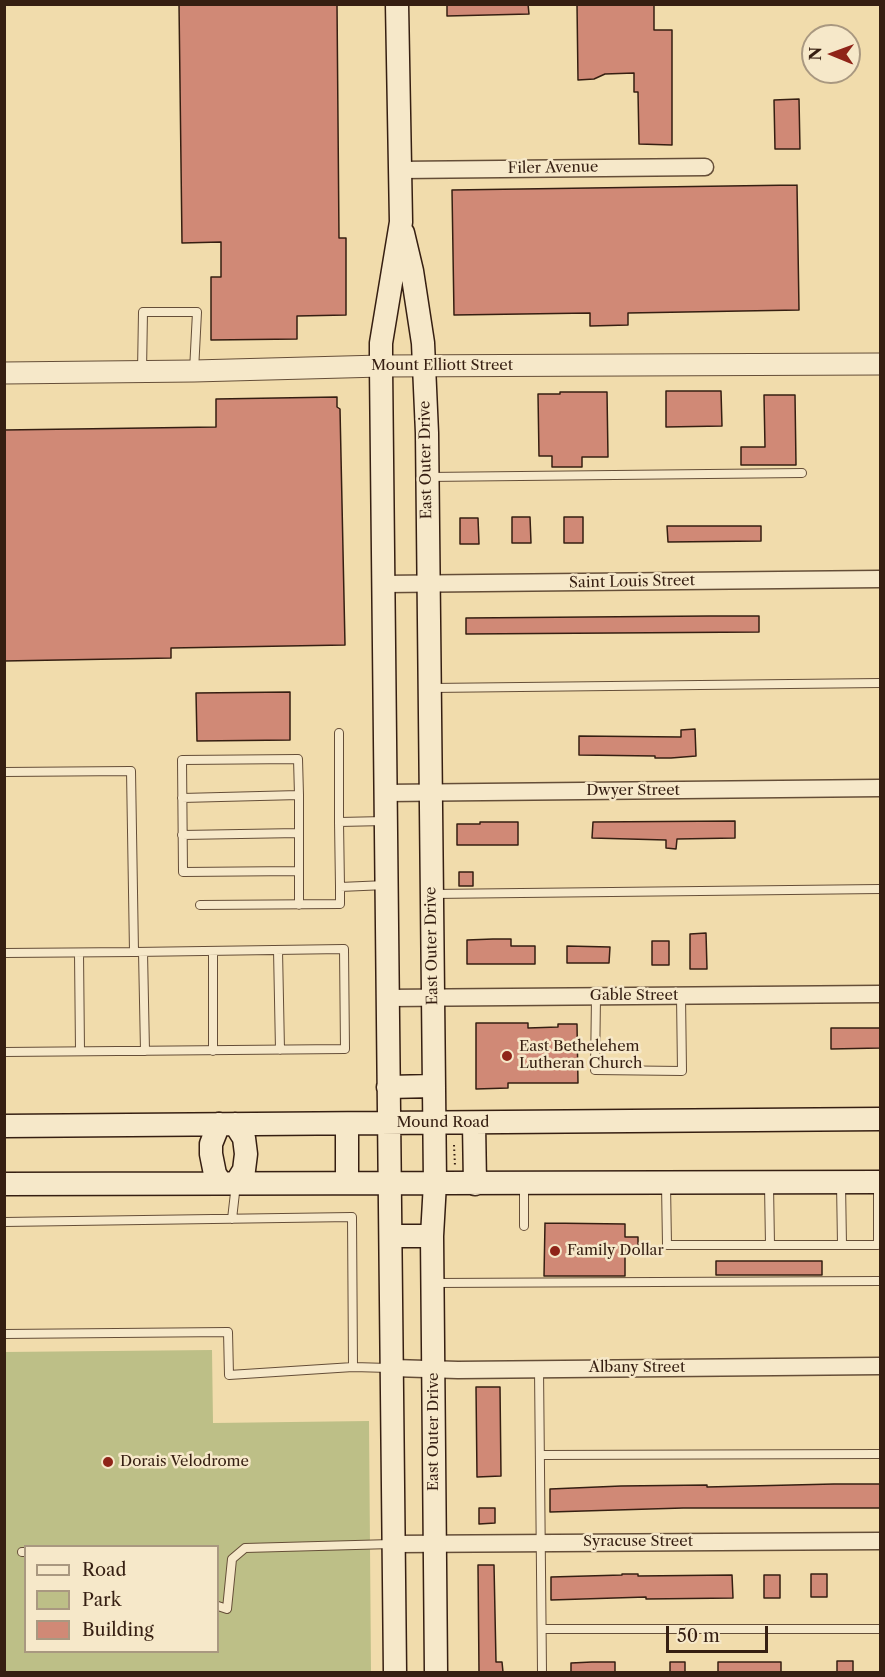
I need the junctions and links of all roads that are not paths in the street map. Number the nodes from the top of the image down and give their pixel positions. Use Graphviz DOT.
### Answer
graph roads {
  1 [pos="397,4"];
  2 [pos="705,167"];
  3 [pos="400,170"];
  4 [pos="401,222"];
  5 [pos="197,302"];
  6 [pos="197,312"];
  7 [pos="880,364"];
  8 [pos="381,366"];
  9 [pos="424,366"];
  10 [pos="142,371"];
  11 [pos="194,371"];
  12 [pos="4,373"];
  13 [pos="802,473"];
  14 [pos="427,477"];
  15 [pos="880,579"];
  16 [pos="428,583"];
  17 [pos="383,584"];
  18 [pos="880,683"];
  19 [pos="429,688"];
  20 [pos="339,733"];
  21 [pos="4,772"];
  22 [pos="880,789"];
  23 [pos="430,792"];
  24 [pos="385,793"];
  25 [pos="299,795"];
  26 [pos="182,798"];
  27 [pos="385,821"];
  28 [pos="339,822"];
  29 [pos="299,833"];
  30 [pos="182,835"];
  31 [pos="299,871"];
  32 [pos="386,885"];
  33 [pos="340,887"];
  34 [pos="880,889"];
  35 [pos="432,894"];
  36 [pos="200,905"];
  37 [pos="299,905"];
  38 [pos="278,950"];
  39 [pos="213,951"];
  40 [pos="138,952"];
  41 [pos="4,953"];
  42 [pos="79,953"];
  43 [pos="880,994"];
  44 [pos="681,996"];
  45 [pos="596,997"];
  46 [pos="387,998"];
  47 [pos="433,998"];
  48 [pos="213,1050"];
  49 [pos="280,1050"];
  50 [pos="80,1051"];
  51 [pos="145,1051"];
  52 [pos="4,1052"];
  53 [pos="434,1086"];
  54 [pos="388,1087"];
  55 [pos="880,1119"];
  56 [pos="388,1123"];
  57 [pos="434,1123"];
  58 [pos="474,1123"];
  59 [pos="227,1124"];
  60 [pos="346,1124"];
  61 [pos="4,1126"];
  62 [pos="841,1182"];
  63 [pos="879,1182"];
  64 [pos="228,1183"];
  65 [pos="347,1183"];
  66 [pos="389,1183"];
  67 [pos="435,1183"];
  68 [pos="769,1183"];
  69 [pos="4,1184"];
  70 [pos="475,1184"];
  71 [pos="524,1184"];
  72 [pos="666,1184"];
  73 [pos="232,1219"];
  74 [pos="4,1222"];
  75 [pos="524,1226"];
  76 [pos="392,1236"];
  77 [pos="432,1236"];
  78 [pos="770,1245"];
  79 [pos="842,1245"];
  80 [pos="880,1281"];
  81 [pos="433,1283"];
  82 [pos="4,1334"];
  83 [pos="880,1366"];
  84 [pos="353,1367"];
  85 [pos="393,1368"];
  86 [pos="434,1368"];
  87 [pos="539,1369"];
  88 [pos="880,1454"];
  89 [pos="541,1455"];
  90 [pos="880,1541"];
  91 [pos="435,1543"];
  92 [pos="541,1543"];
  93 [pos="395,1544"];
  94 [pos="219,1606"];
  95 [pos="542,1629"];
  96 [pos="880,1629"];
  97 [pos="395,1672"];
  98 [pos="436,1672"];
  99 [pos="542,1672"];
  1 -- 3 [label="main road, East Outer Drive"];
  2 -- 3 [label="street, Filer Avenue"];
  3 -- 4 [label="main road, East Outer Drive"];
  4 -- 8 [label="main road, East Outer Drive"];
  4 -- 9 [label="main road, East Outer Drive"];
  5 -- 6 [label="lane"];
  6 -- 10 [label="lane"];
  6 -- 11 [label="lane"];
  7 -- 9 [label="street, Mount Elliott Street"];
  8 -- 9 [label="street, Mount Elliott Street"];
  8 -- 11 [label="street, Mount Elliott Street"];
  8 -- 17 [label="main road, East Outer Drive"];
  9 -- 14 [label="main road, East Outer Drive"];
  10 -- 11 [label="street, Mount Elliott Street"];
  10 -- 12 [label="street, Mount Elliott Street"];
  13 -- 14 [label="lane"];
  14 -- 16 [label="main road, East Outer Drive"];
  15 -- 16 [label="street, Saint Louis Street"];
  16 -- 17 [label="street, Saint Louis Street"];
  16 -- 19 [label="main road, East Outer Drive"];
  17 -- 24 [label="main road, East Outer Drive"];
  18 -- 19 [label="lane"];
  19 -- 23 [label="main road, East Outer Drive"];
  20 -- 28 [label="lane"];
  21 -- 40 [label="lane"];
  22 -- 23 [label="street, Dwyer Street"];
  23 -- 24 [label="street, Dwyer Street"];
  23 -- 35 [label="main road, East Outer Drive"];
  24 -- 27 [label="main road, East Outer Drive"];
  25 -- 26 [label="lane"];
  25 -- 26 [label="lane"];
  25 -- 29 [label="lane"];
  26 -- 30 [label="lane"];
  27 -- 28 [label="lane"];
  27 -- 32 [label="main road, East Outer Drive"];
  28 -- 33 [label="lane"];
  29 -- 30 [label="lane"];
  29 -- 31 [label="lane"];
  30 -- 31 [label="lane"];
  31 -- 37 [label="lane"];
  32 -- 33 [label="lane"];
  32 -- 46 [label="main road, East Outer Drive"];
  33 -- 37 [label="lane"];
  34 -- 35 [label="lane"];
  35 -- 47 [label="main road, East Outer Drive"];
  36 -- 37 [label="lane"];
  38 -- 39 [label="lane"];
  38 -- 49 [label="lane"];
  38 -- 49 [label="lane"];
  39 -- 40 [label="lane"];
  39 -- 48 [label="lane"];
  40 -- 42 [label="lane"];
  40 -- 51 [label="lane"];
  41 -- 42 [label="lane"];
  42 -- 50 [label="lane"];
  43 -- 44 [label="street, Gable Street"];
  44 -- 45 [label="street, Gable Street"];
  44 -- 45 [label="lane"];
  45 -- 47 [label="street, Gable Street"];
  46 -- 47 [label="street, Gable Street"];
  46 -- 54 [label="main road, East Outer Drive"];
  47 -- 53 [label="main road, East Outer Drive"];
  48 -- 49 [label="lane"];
  48 -- 51 [label="lane"];
  50 -- 51 [label="lane"];
  50 -- 52 [label="lane"];
  53 -- 54 [label="main road"];
  53 -- 57 [label="main road, East Outer Drive"];
  54 -- 56 [label="main road, East Outer Drive"];
  55 -- 58 [label="main road, Mound Road"];
  56 -- 57 [label="main road, Mound Road"];
  56 -- 60 [label="main road, Mound Road"];
  56 -- 66 [label="main road, East Outer Drive"];
  57 -- 58 [label="main road, Mound Road"];
  57 -- 67 [label="main road, East Outer Drive"];
  58 -- 70 [label="main road"];
  59 -- 60 [label="main road, Mound Road"];
  59 -- 61 [label="main road, Mound Road"];
  59 -- 64 [label="main road"];
  59 -- 64 [label="main road"];
  60 -- 65 [label="main road"];
  62 -- 63 [label="main road"];
  62 -- 68 [label="main road"];
  62 -- 79 [label="lane"];
  63 -- 79 [label="lane"];
  64 -- 65 [label="main road"];
  64 -- 69 [label="main road"];
  64 -- 73 [label="lane"];
  65 -- 66 [label="main road"];
  66 -- 67 [label="main road"];
  66 -- 76 [label="main road, East Outer Drive"];
  67 -- 70 [label="main road"];
  67 -- 77 [label="main road, East Outer Drive"];
  68 -- 72 [label="main road"];
  68 -- 78 [label="lane"];
  70 -- 71 [label="main road"];
  71 -- 72 [label="main road"];
  71 -- 75 [label="lane"];
  72 -- 78 [label="lane"];
  73 -- 74 [label="lane"];
  73 -- 84 [label="lane"];
  76 -- 77 [label="main road"];
  76 -- 85 [label="main road, East Outer Drive"];
  77 -- 81 [label="main road, East Outer Drive"];
  78 -- 79 [label="lane"];
  80 -- 81 [label="lane"];
  81 -- 86 [label="main road, East Outer Drive"];
  82 -- 84 [label="lane"];
  83 -- 87 [label="street, Albany Street"];
  84 -- 85 [label="lane"];
  85 -- 86 [label="street, Albany Street"];
  85 -- 93 [label="main road, East Outer Drive"];
  86 -- 87 [label="street, Albany Street"];
  86 -- 91 [label="main road, East Outer Drive"];
  87 -- 89 [label="lane"];
  88 -- 89 [label="lane"];
  89 -- 92 [label="lane"];
  90 -- 92 [label="street, Syracuse Street"];
  91 -- 92 [label="street, Syracuse Street"];
  91 -- 93 [label="street, Syracuse Street"];
  91 -- 98 [label="main road, East Outer Drive"];
  92 -- 95 [label="lane"];
  93 -- 94 [label="lane"];
  93 -- 97 [label="main road, East Outer Drive"];
  95 -- 96 [label="lane"];
  95 -- 99 [label="lane"];
}
